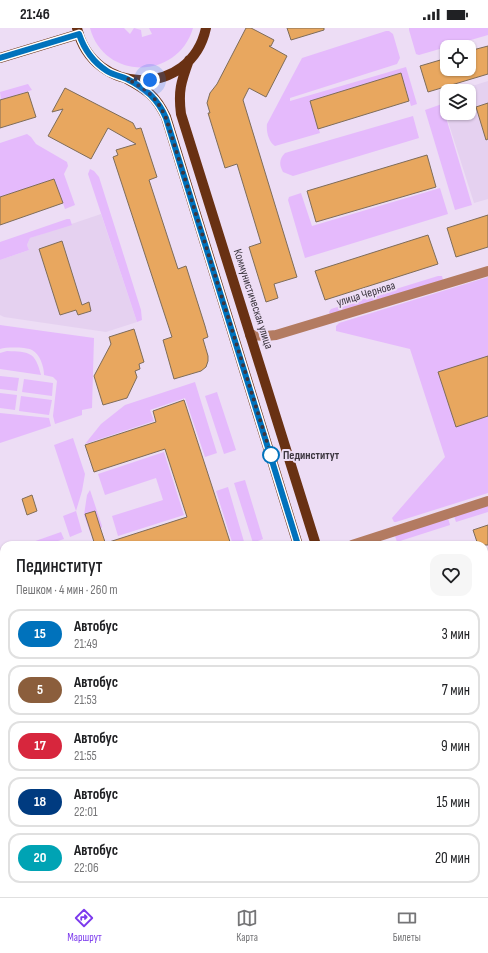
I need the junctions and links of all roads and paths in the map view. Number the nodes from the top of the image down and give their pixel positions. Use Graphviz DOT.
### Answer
graph roads {
  1 [pos="206,28"];
  2 [pos="78,31"];
  3 [pos="0,58"];
  4 [pos="190,60"];
  5 [pos="127,79"];
  6 [pos="488,271"];
  7 [pos="250,335"];
  8 [pos="488,501"];
  9 [pos="297,541"];
  10 [pos="315,541"];
  11 [pos="364,541"];
  1 -- 4 [label="main road"];
  2 -- 3 [label="main road"];
  2 -- 5 [label="main road"];
  4 -- 5 [label="main road"];
  4 -- 7 [label="main road, Коммунистическая улица"];
  5 -- 9 [label="main road"];
  6 -- 7 [label="street, улица Чернова"];
  7 -- 10 [label="main road, Коммунистическая улица"];
  8 -- 11 [label="street"];
}
